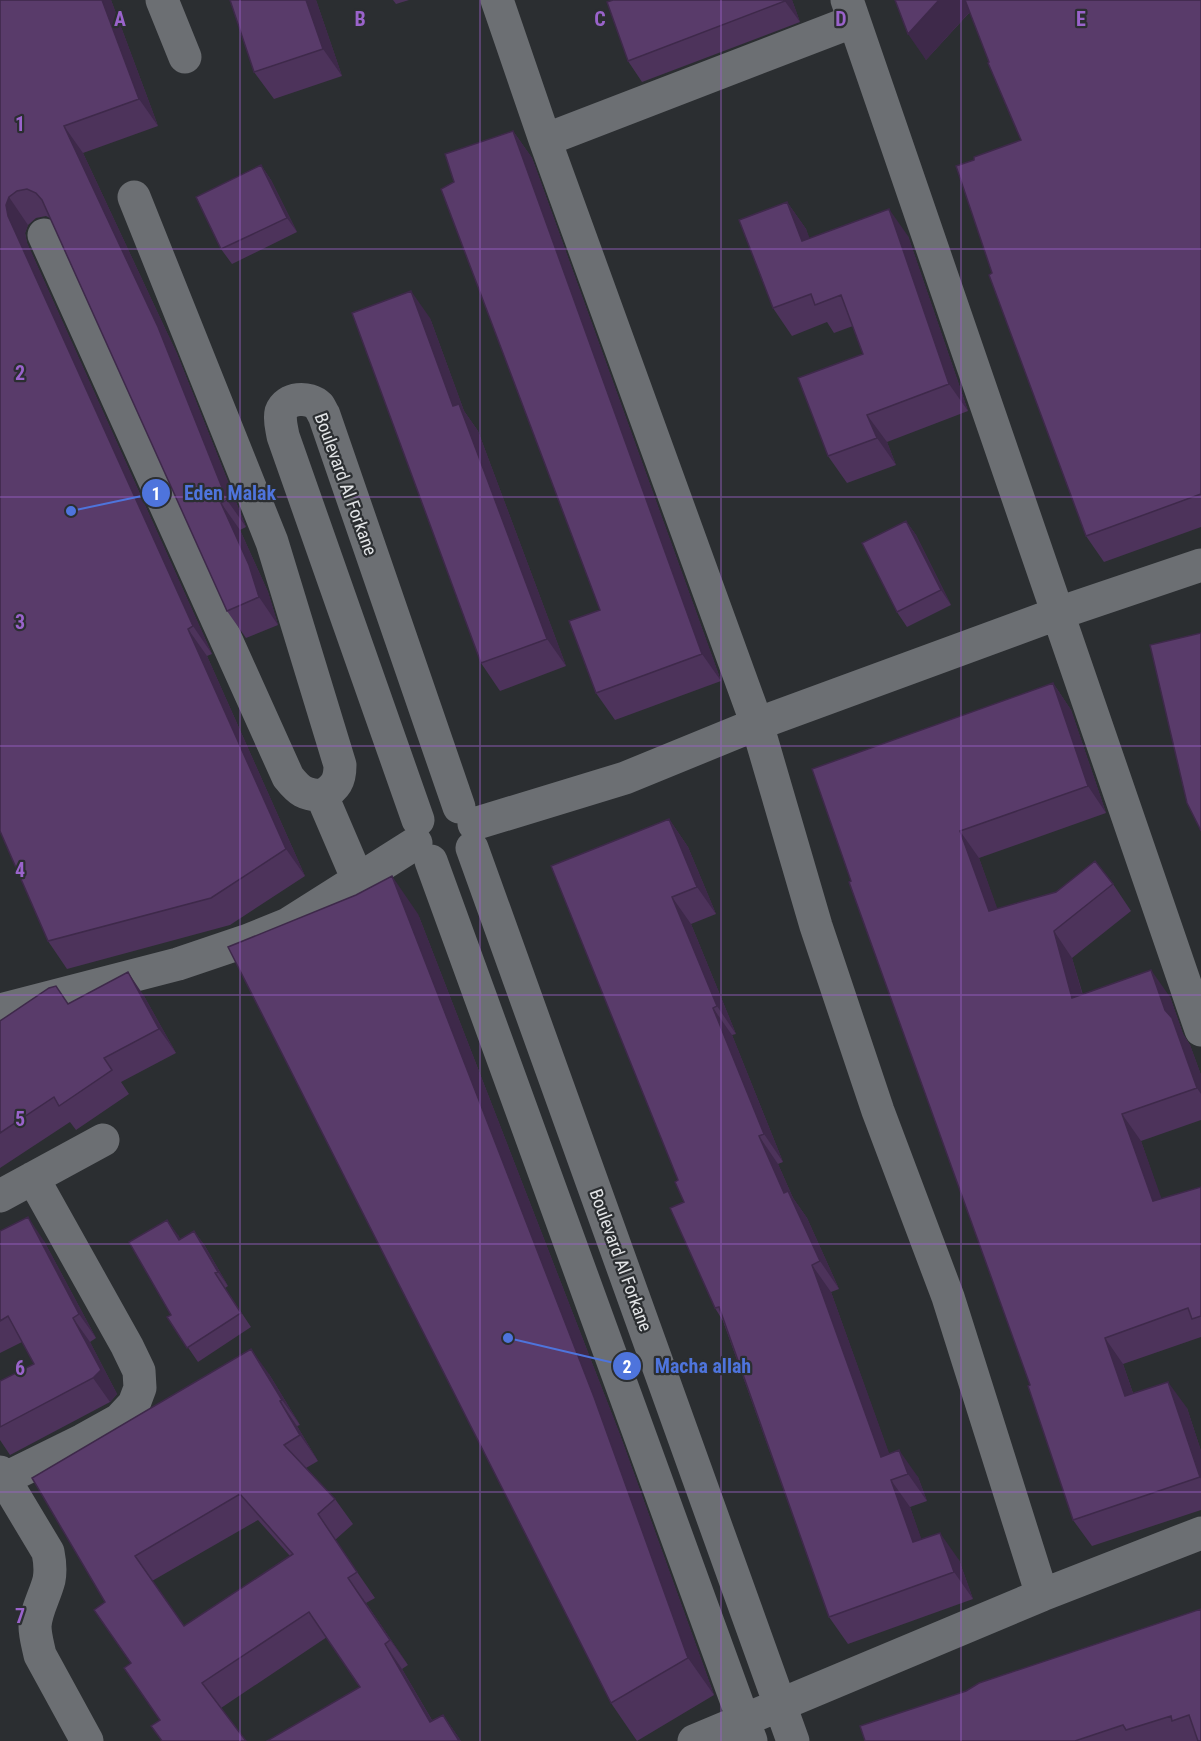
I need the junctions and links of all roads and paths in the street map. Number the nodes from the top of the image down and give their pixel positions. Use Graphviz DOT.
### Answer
graph roads {
  1 [pos="162,0"];
  2 [pos="497,0"];
  3 [pos="851,10"];
  4 [pos="184,57"];
  5 [pos="545,140"];
  6 [pos="134,197"];
  7 [pos="44,235"];
  8 [pos="1201,565"];
  9 [pos="1059,613"];
  10 [pos="757,724"];
  11 [pos="322,796"];
  12 [pos="469,826"];
  13 [pos="422,842"];
  14 [pos="358,880"];
  15 [pos="0,1010"];
  16 [pos="1201,1030"];
  17 [pos="103,1140"];
  18 [pos="33,1178"];
  19 [pos="0,1196"];
  20 [pos="2,1476"];
  21 [pos="1201,1533"];
  22 [pos="1042,1595"];
  23 [pos="780,1704"];
  24 [pos="747,1730"];
  25 [pos="87,1741"];
  26 [pos="694,1741"];
  27 [pos="793,1741"];
  1 -- 4 [label="street"];
  2 -- 5 [label="street"];
  3 -- 5 [label="street"];
  3 -- 9 [label="street"];
  5 -- 10 [label="street"];
  6 -- 11 [label="street"];
  7 -- 11 [label="street"];
  8 -- 9 [label="street"];
  9 -- 10 [label="street"];
  9 -- 16 [label="street"];
  10 -- 12 [label="street"];
  10 -- 22 [label="street"];
  11 -- 14 [label="street"];
  12 -- 13 [label="street"];
  12 -- 13 [label="street"];
  12 -- 13 [label="street, Boulevard Al Forkane"];
  12 -- 23 [label="street, Boulevard Al Forkane"];
  13 -- 14 [label="street"];
  13 -- 24 [label="street, Boulevard Al Forkane"];
  14 -- 15 [label="street"];
  17 -- 18 [label="street"];
  18 -- 19 [label="street"];
  18 -- 20 [label="street"];
  20 -- 25 [label="street"];
  21 -- 22 [label="street"];
  22 -- 23 [label="street"];
  23 -- 24 [label="street"];
  23 -- 27 [label="street, Boulevard Al Forkane"];
  24 -- 26 [label="street"];
}
